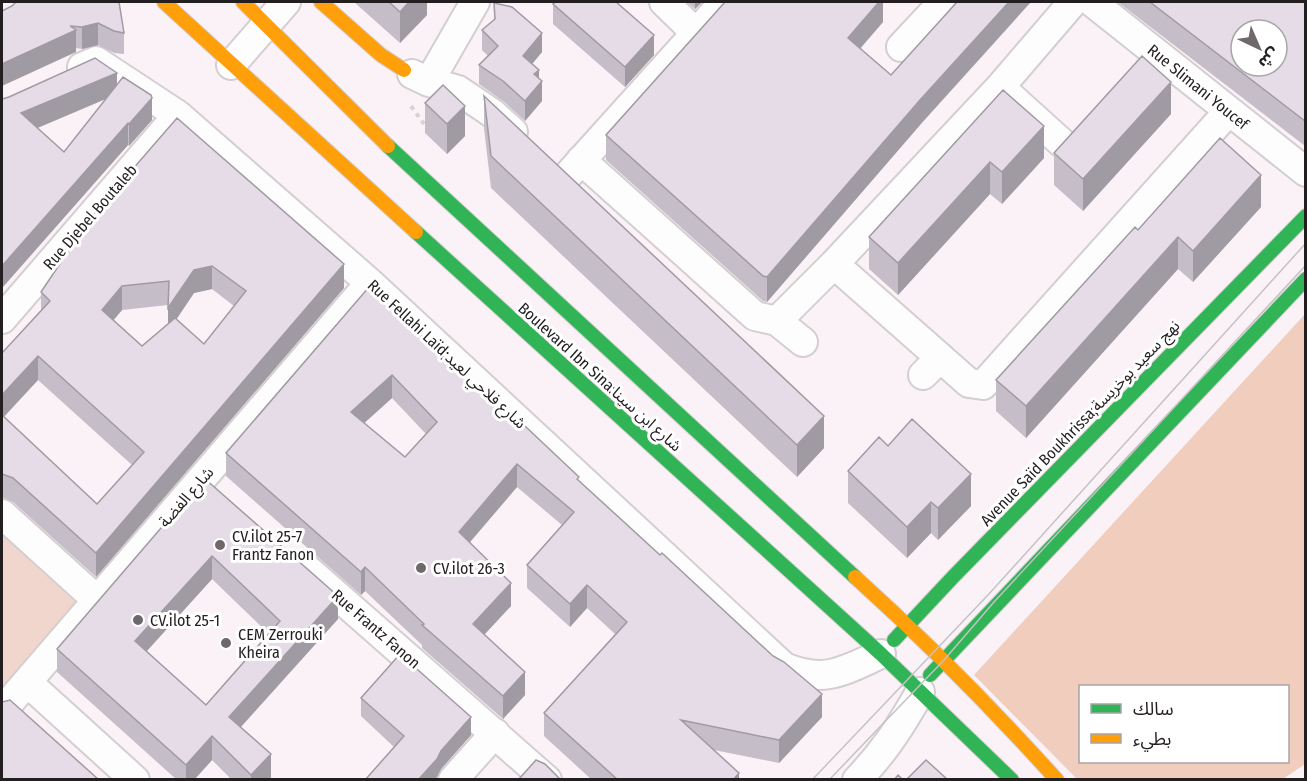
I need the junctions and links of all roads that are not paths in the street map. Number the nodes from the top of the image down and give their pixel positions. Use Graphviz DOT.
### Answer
graph roads {
  1 [pos="164,2"];
  2 [pos="243,2"];
  3 [pos="286,2"];
  4 [pos="321,2"];
  5 [pos="473,2"];
  6 [pos="664,2"];
  7 [pos="724,2"];
  8 [pos="943,2"];
  9 [pos="1073,2"];
  10 [pos="1092,2"];
  11 [pos="267,26"];
  12 [pos="696,33"];
  13 [pos="901,47"];
  14 [pos="231,65"];
  15 [pos="417,76"];
  16 [pos="54,80"];
  17 [pos="1000,87"];
  18 [pos="1228,112"];
  19 [pos="178,115"];
  20 [pos="1062,143"];
  21 [pos="557,163"];
  22 [pos="1305,172"];
  23 [pos="1305,216"];
  24 [pos="644,251"];
  25 [pos="834,264"];
  26 [pos="1305,279"];
  27 [pos="370,283"];
  28 [pos="2,319"];
  29 [pos="777,321"];
  30 [pos="803,342"];
  31 [pos="2,514"];
  32 [pos="291,555"];
  33 [pos="97,600"];
  34 [pos="908,625"];
  35 [pos="880,654"];
  36 [pos="944,660"];
  37 [pos="27,682"];
  38 [pos="920,692"];
  39 [pos="2,711"];
  40 [pos="495,733"];
  41 [pos="1006,776"];
  42 [pos="135,780"];
  43 [pos="453,780"];
  44 [pos="547,780"];
  45 [pos="857,780"];
  46 [pos="1057,780"];
  1 -- 14 [label="main road, Boulevard Ibn Sina:شارع ابن سينا"];
  2 -- 11 [label="main road, Boulevard Ibn Sina:شارع ابن سينا"];
  3 -- 11 [label="street"];
  4 -- 15 [label="main road"];
  5 -- 15 [label="street"];
  6 -- 12 [label="street"];
  7 -- 12 [label="street"];
  8 -- 13 [label="street"];
  9 -- 17 [label="street"];
  10 -- 18 [label="street, Rue Slimani Youcef"];
  11 -- 14 [label="street"];
  11 -- 34 [label="main road, Boulevard Ibn Sina:شارع ابن سينا"];
  12 -- 21 [label="street"];
  14 -- 35 [label="main road, Boulevard Ibn Sina:شارع ابن سينا"];
  15 -- 21 [label="street"];
  16 -- 19 [label="street, Rue Fellahi Laïd;شارع فلاحي لعيد"];
  17 -- 20 [label="street"];
  17 -- 25 [label="street"];
  18 -- 22 [label="street, Rue Slimani Youcef"];
  18 -- 25 [label="street"];
  19 -- 27 [label="street, Rue Fellahi Laïd;شارع فلاحي لعيد"];
  19 -- 28 [label="street, Rue Djebel Boutaleb"];
  21 -- 24 [label="street"];
  21 -- 29 [label="street"];
  23 -- 34 [label="main road, Avenue Saïd Boukhrissa;نهج سعيد بوخريسة"];
  25 -- 29 [label="street"];
  26 -- 36 [label="main road"];
  27 -- 33 [label="street, شارع الفضة"];
  27 -- 35 [label="street, Rue Fellahi Laïd;شارع فلاحي لعيد"];
  29 -- 30 [label="street"];
  31 -- 33 [label="street"];
  32 -- 40 [label="street, Rue Frantz Fanon"];
  33 -- 37 [label="street, شارع الفضة"];
  34 -- 35 [label="main road, Avenue Saïd Boukhrissa;نهج سعيد بوخريسة"];
  34 -- 36 [label="main road, Boulevard Ibn Sina:شارع ابن سينا"];
  35 -- 38 [label="main road, Boulevard Ibn Sina:شارع ابن سينا"];
  36 -- 38 [label="main road"];
  36 -- 46 [label="main road, Boulevard Ibn Sina:شارع ابن سينا"];
  37 -- 39 [label="street, شارع الفضة"];
  37 -- 42 [label="street"];
  38 -- 41 [label="main road, Boulevard Ibn Sina:شارع ابن سينا"];
  38 -- 45 [label="street"];
  40 -- 43 [label="street"];
  40 -- 44 [label="street, Rue Frantz Fanon"];
}
